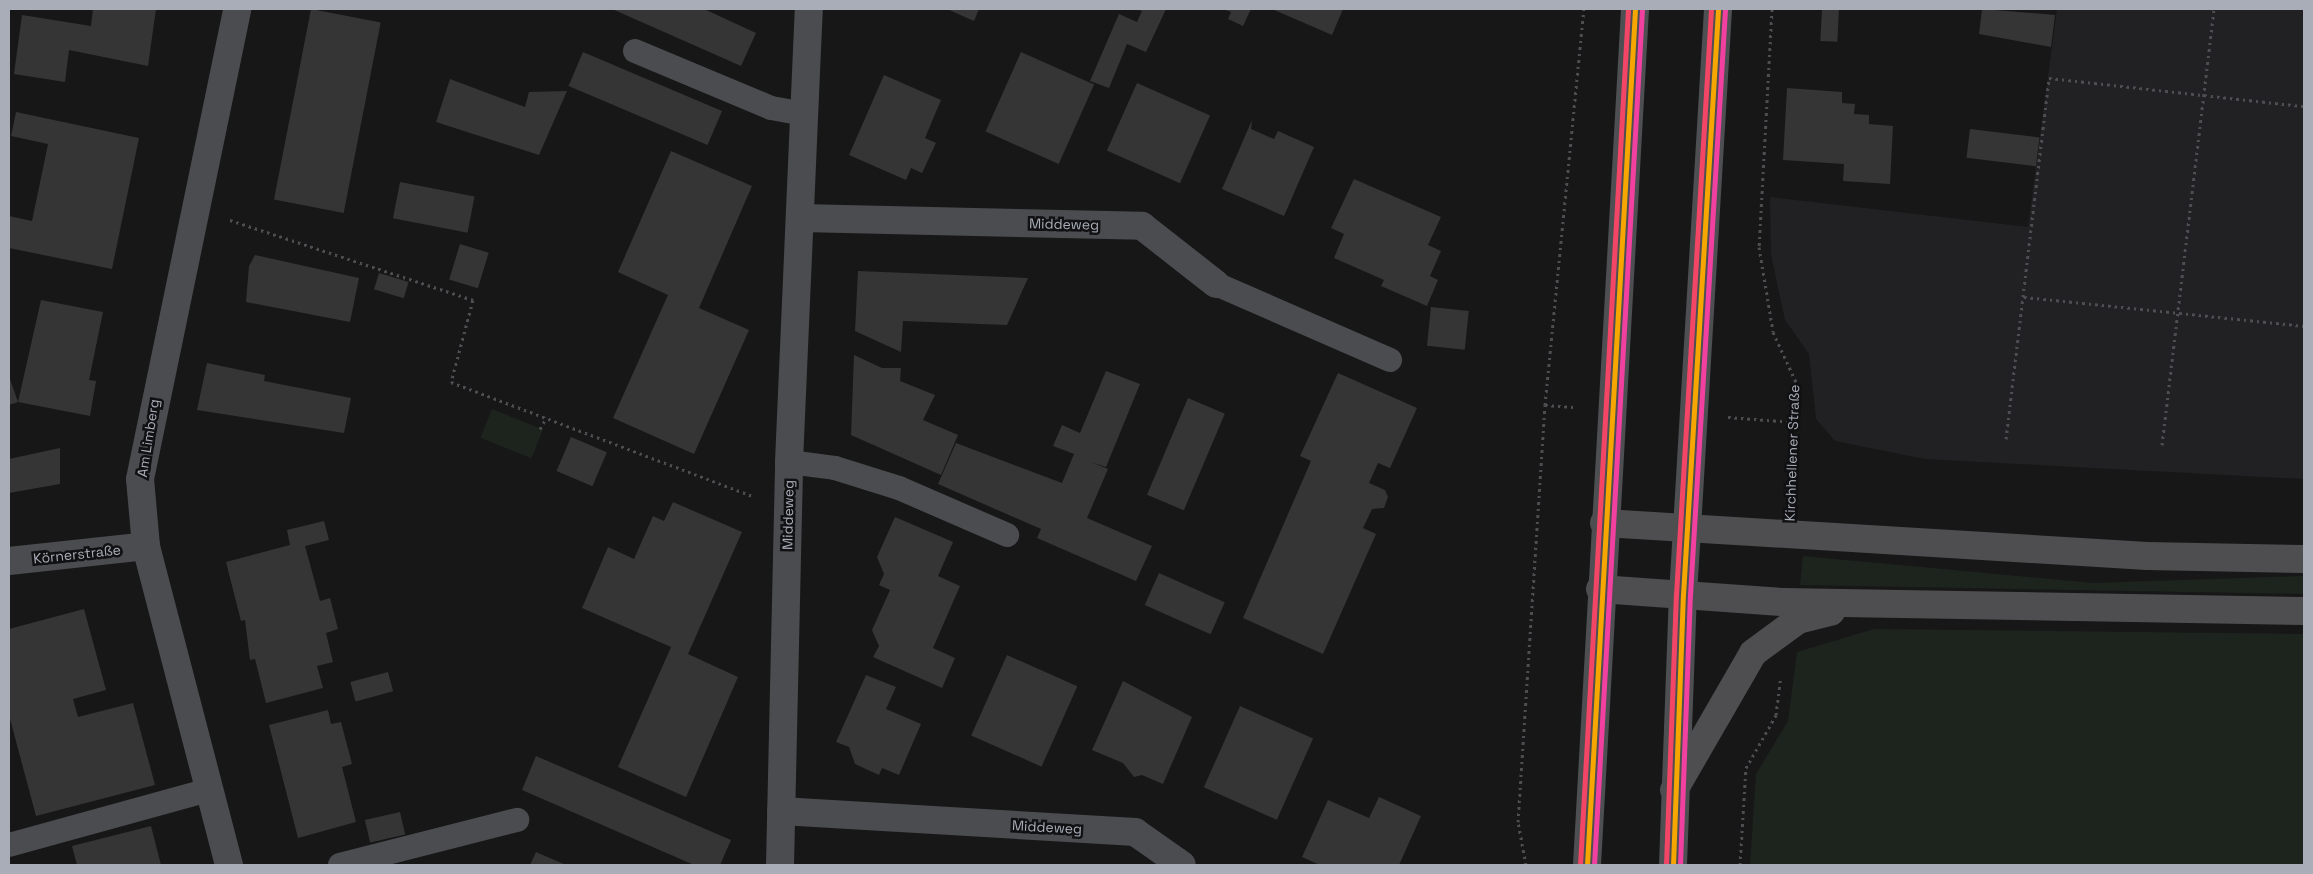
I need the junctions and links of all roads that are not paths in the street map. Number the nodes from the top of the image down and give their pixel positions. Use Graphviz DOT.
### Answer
graph roads {
  1 [pos="237,9"];
  2 [pos="809,9"];
  3 [pos="1636,9"];
  4 [pos="1718,9"];
  5 [pos="635,51"];
  6 [pos="805,114"];
  7 [pos="801,218"];
  8 [pos="1216,284"];
  9 [pos="1390,360"];
  10 [pos="789,462"];
  11 [pos="1604,523"];
  12 [pos="1687,530"];
  13 [pos="1007,535"];
  14 [pos="146,546"];
  15 [pos="2304,559"];
  16 [pos="9,561"];
  17 [pos="1600,589"];
  18 [pos="1683,594"];
  19 [pos="1863,604"];
  20 [pos="2304,611"];
  21 [pos="210,790"];
  22 [pos="1674,790"];
  23 [pos="781,812"];
  24 [pos="517,820"];
  25 [pos="9,845"];
  26 [pos="229,865"];
  27 [pos="340,865"];
  28 [pos="780,865"];
  29 [pos="1182,865"];
  30 [pos="1587,865"];
  31 [pos="1673,865"];
  1 -- 14 [label="street, Am Limberg"];
  2 -- 6 [label="street, Middeweg"];
  3 -- 11 [label="main road"];
  4 -- 12 [label="main road"];
  5 -- 6 [label="lane"];
  6 -- 7 [label="street, Middeweg"];
  7 -- 8 [label="street, Middeweg"];
  7 -- 10 [label="street, Middeweg"];
  8 -- 9 [label="lane"];
  10 -- 13 [label="lane"];
  10 -- 23 [label="street, Middeweg"];
  11 -- 12 [label="highway"];
  11 -- 17 [label="main road"];
  12 -- 15 [label="highway"];
  12 -- 18 [label="main road"];
  14 -- 16 [label="street, Körnerstraße"];
  14 -- 21 [label="street, Am Limberg"];
  17 -- 18 [label="highway"];
  17 -- 30 [label="main road"];
  18 -- 19 [label="highway"];
  18 -- 22 [label="main road"];
  19 -- 20 [label="highway"];
  19 -- 22 [label="highway"];
  21 -- 25 [label="lane"];
  21 -- 26 [label="street, Am Limberg"];
  22 -- 31 [label="main road"];
  23 -- 28 [label="street, Middeweg"];
  23 -- 29 [label="street, Middeweg"];
  24 -- 27 [label="lane"];
}
